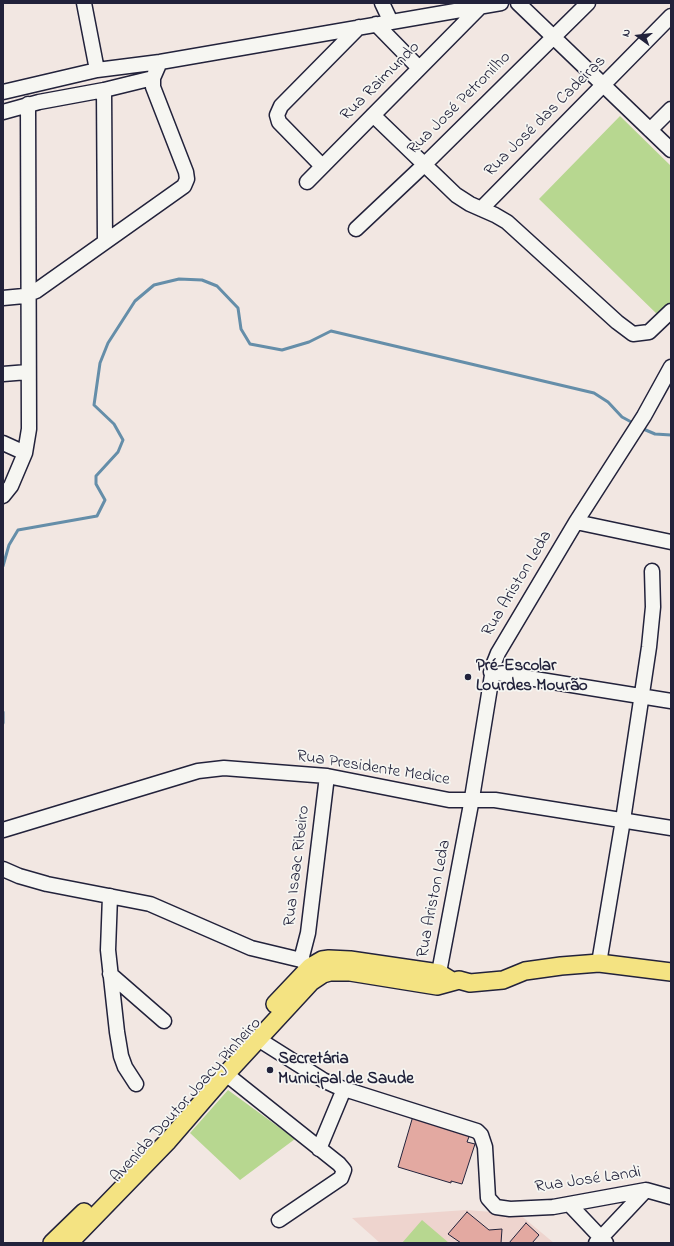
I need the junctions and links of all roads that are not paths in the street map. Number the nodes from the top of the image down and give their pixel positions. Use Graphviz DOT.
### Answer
graph roads {
  1 [pos="84,3"];
  2 [pos="382,3"];
  3 [pos="501,3"];
  4 [pos="518,3"];
  5 [pos="588,3"];
  6 [pos="480,7"];
  7 [pos="671,16"];
  8 [pos="391,22"];
  9 [pos="376,24"];
  10 [pos="359,27"];
  11 [pos="553,37"];
  12 [pos="160,62"];
  13 [pos="419,68"];
  14 [pos="97,70"];
  15 [pos="153,78"];
  16 [pos="603,85"];
  17 [pos="104,90"];
  18 [pos="3,92"];
  19 [pos="28,104"];
  20 [pos="671,109"];
  21 [pos="3,112"];
  22 [pos="373,115"];
  23 [pos="650,130"];
  24 [pos="671,150"];
  25 [pos="425,164"];
  26 [pos="322,166"];
  27 [pos="307,182"];
  28 [pos="481,209"];
  29 [pos="356,229"];
  30 [pos="105,242"];
  31 [pos="28,295"];
  32 [pos="3,298"];
  33 [pos="671,311"];
  34 [pos="671,367"];
  35 [pos="28,372"];
  36 [pos="3,374"];
  37 [pos="3,443"];
  38 [pos="25,453"];
  39 [pos="3,496"];
  40 [pos="576,522"];
  41 [pos="671,542"];
  42 [pos="652,571"];
  43 [pos="491,672"];
  44 [pos="642,696"];
  45 [pos="671,701"];
  46 [pos="328,776"];
  47 [pos="472,800"];
  48 [pos="623,820"];
  49 [pos="671,828"];
  50 [pos="3,830"];
  51 [pos="3,869"];
  52 [pos="110,896"];
  53 [pos="599,963"];
  54 [pos="312,966"];
  55 [pos="671,972"];
  56 [pos="110,974"];
  57 [pos="447,980"];
  58 [pos="164,1020"];
  59 [pos="258,1039"];
  60 [pos="226,1074"];
  61 [pos="136,1084"];
  62 [pos="344,1089"];
  63 [pos="320,1149"];
  64 [pos="136,1166"];
  65 [pos="646,1190"];
  66 [pos="671,1197"];
  67 [pos="570,1205"];
  68 [pos="279,1220"];
  69 [pos="601,1241"];
  70 [pos="52,1243"];
  71 [pos="69,1243"];
  1 -- 14 [label="street"];
  2 -- 8 [label="street"];
  3 -- 6 [label="street"];
  4 -- 11 [label="street"];
  5 -- 11 [label="street, Rua José Petronilho"];
  6 -- 8 [label="street"];
  6 -- 13 [label="street, Rua Raimundo"];
  7 -- 16 [label="street, Rua José das Cadeiras"];
  8 -- 9 [label="street"];
  9 -- 10 [label="street"];
  9 -- 13 [label="street"];
  10 -- 12 [label="street"];
  10 -- 26 [label="street"];
  11 -- 16 [label="street"];
  11 -- 25 [label="street, Rua José Petronilho"];
  12 -- 14 [label="street"];
  12 -- 15 [label="street"];
  13 -- 22 [label="street, Rua Raimundo"];
  14 -- 18 [label="street"];
  15 -- 17 [label="street"];
  15 -- 30 [label="street"];
  16 -- 23 [label="street"];
  16 -- 28 [label="street, Rua José das Cadeiras"];
  17 -- 19 [label="street"];
  17 -- 30 [label="street"];
  19 -- 21 [label="street"];
  19 -- 31 [label="street"];
  20 -- 23 [label="street"];
  22 -- 25 [label="street"];
  22 -- 26 [label="street, Rua Raimundo"];
  23 -- 24 [label="street"];
  25 -- 28 [label="street"];
  25 -- 29 [label="street, Rua José Petronilho"];
  26 -- 27 [label="street, Rua Raimundo"];
  28 -- 33 [label="street"];
  30 -- 31 [label="street"];
  31 -- 32 [label="street"];
  31 -- 35 [label="street"];
  34 -- 40 [label="street, Rua Ariston Leda"];
  35 -- 36 [label="street"];
  35 -- 38 [label="street"];
  37 -- 38 [label="street"];
  38 -- 39 [label="street"];
  40 -- 41 [label="street"];
  40 -- 43 [label="street, Rua Ariston Leda"];
  42 -- 44 [label="street"];
  43 -- 44 [label="street"];
  43 -- 47 [label="street, Rua Ariston Leda"];
  44 -- 45 [label="street"];
  44 -- 48 [label="street"];
  46 -- 47 [label="street, Rua Presidente Medice"];
  46 -- 50 [label="street, Rua Presidente Medice"];
  46 -- 54 [label="street, Rua Isaac Ribeiro"];
  47 -- 48 [label="street, Rua Presidente Medice"];
  47 -- 57 [label="street, Rua Ariston Leda"];
  48 -- 49 [label="street, Rua Presidente Medice"];
  48 -- 53 [label="street"];
  51 -- 52 [label="street"];
  52 -- 54 [label="street"];
  52 -- 56 [label="street"];
  53 -- 55 [label="main road"];
  53 -- 57 [label="main road"];
  54 -- 57 [label="main road"];
  54 -- 59 [label="main road, Avenida Doutor Joacy Pinheiro"];
  54 -- 64 [label="main road, Avenida Doutor Joacy Pinheiro"];
  56 -- 58 [label="street"];
  56 -- 61 [label="street"];
  59 -- 60 [label="main road, Avenida Doutor Joacy Pinheiro"];
  59 -- 62 [label="street"];
  60 -- 63 [label="street"];
  60 -- 64 [label="main road, Avenida Doutor Joacy Pinheiro"];
  62 -- 63 [label="street"];
  62 -- 67 [label="street, Rua José Landi"];
  63 -- 68 [label="street"];
  64 -- 70 [label="main road, Avenida Doutor Joacy Pinheiro"];
  64 -- 71 [label="main road, Avenida Doutor Joacy Pinheiro"];
  65 -- 66 [label="street, Rua José Landi"];
  65 -- 67 [label="street, Rua José Landi"];
  65 -- 69 [label="street"];
  67 -- 69 [label="street"];
}
